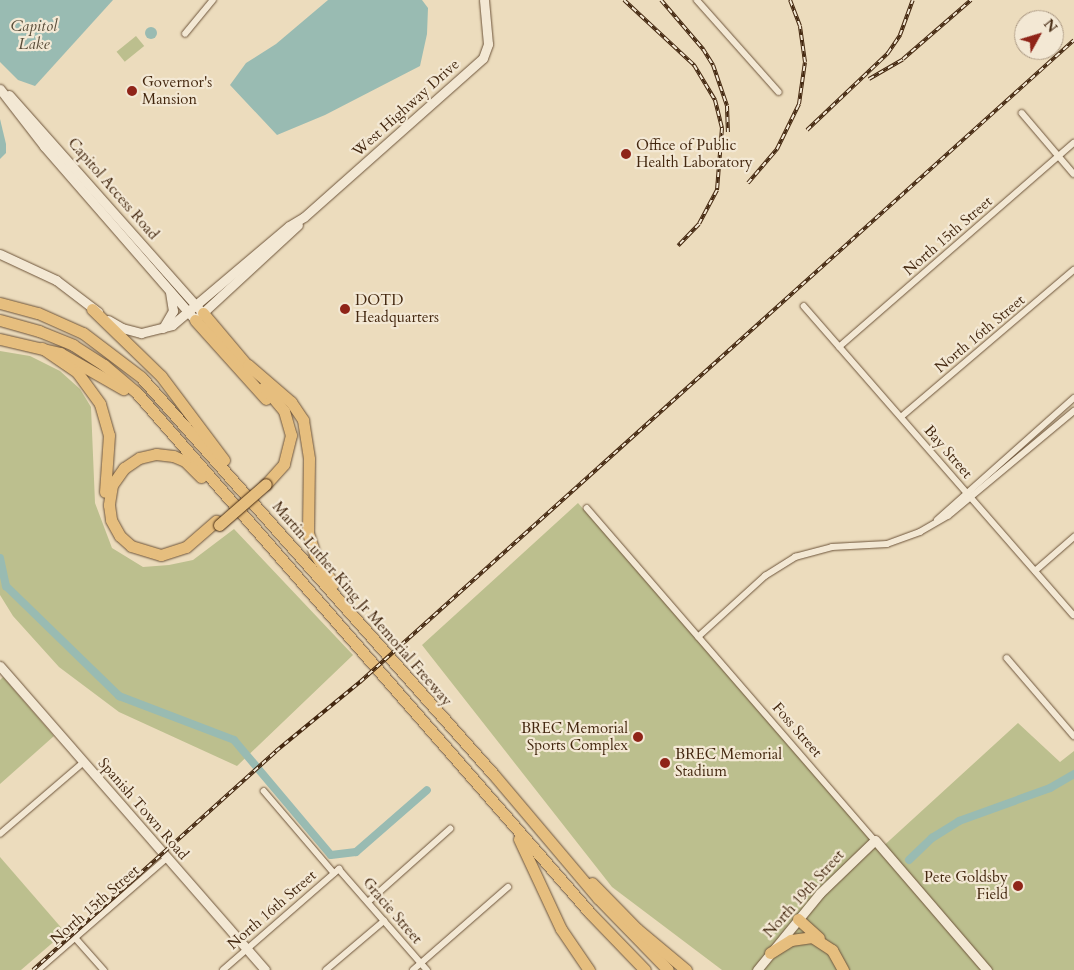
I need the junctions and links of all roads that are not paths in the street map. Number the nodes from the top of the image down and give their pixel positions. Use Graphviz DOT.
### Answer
graph roads {
  1 [pos="213,0"];
  2 [pos="484,0"];
  3 [pos="696,0"];
  4 [pos="185,34"];
  5 [pos="0,88"];
  6 [pos="779,92"];
  7 [pos="1022,113"];
  8 [pos="1074,143"];
  9 [pos="1059,156"];
  10 [pos="1074,174"];
  11 [pos="0,254"];
  12 [pos="1074,270"];
  13 [pos="167,288"];
  14 [pos="0,303"];
  15 [pos="804,306"];
  16 [pos="92,309"];
  17 [pos="196,313"];
  18 [pos="0,320"];
  19 [pos="159,331"];
  20 [pos="0,339"];
  21 [pos="840,347"];
  22 [pos="42,348"];
  23 [pos="248,365"];
  24 [pos="1074,398"];
  25 [pos="148,405"];
  26 [pos="1074,411"];
  27 [pos="902,417"];
  28 [pos="1046,422"];
  29 [pos="1053,430"];
  30 [pos="265,482"];
  31 [pos="966,492"];
  32 [pos="973,499"];
  33 [pos="587,508"];
  34 [pos="265,515"];
  35 [pos="218,523"];
  36 [pos="934,524"];
  37 [pos="1074,537"];
  38 [pos="277,554"];
  39 [pos="1035,571"];
  40 [pos="351,614"];
  41 [pos="1074,615"];
  42 [pos="698,637"];
  43 [pos="1007,658"];
  44 [pos="1,669"];
  45 [pos="1074,736"];
  46 [pos="84,762"];
  47 [pos="264,791"];
  48 [pos="507,818"];
  49 [pos="450,829"];
  50 [pos="0,834"];
  51 [pos="874,840"];
  52 [pos="168,858"];
  53 [pos="336,871"];
  54 [pos="578,871"];
  55 [pos="508,887"];
  56 [pos="368,902"];
  57 [pos="798,918"];
  58 [pos="384,920"];
  59 [pos="74,937"];
  60 [pos="825,942"];
  61 [pos="247,949"];
  62 [pos="770,953"];
  63 [pos="421,963"];
  64 [pos="38,970"];
  65 [pos="104,970"];
  66 [pos="223,970"];
  67 [pos="265,970"];
  68 [pos="326,970"];
  69 [pos="413,970"];
  70 [pos="427,970"];
  71 [pos="589,970"];
  72 [pos="645,970"];
  73 [pos="668,970"];
  74 [pos="686,970"];
  75 [pos="757,970"];
  76 [pos="843,970"];
  77 [pos="987,970"];
  1 -- 4 [label="street"];
  2 -- 17 [label="street, West Highway Drive"];
  3 -- 6 [label="street"];
  5 -- 13 [label="street, Capitol Access Road"];
  5 -- 17 [label="street, Capitol Access Road"];
  7 -- 9 [label="street"];
  8 -- 9 [label="street, North 15th Street"];
  9 -- 10 [label="street"];
  9 -- 21 [label="street, North 15th Street"];
  11 -- 16 [label="street"];
  12 -- 27 [label="street, North 16th Street"];
  13 -- 17 [label="street, Capitol Access Road"];
  13 -- 19 [label="street"];
  14 -- 34 [label="highway, Martin Luther King Jr Memorial Freeway"];
  15 -- 21 [label="street, Bay Street"];
  16 -- 19 [label="street"];
  16 -- 34 [label="highway"];
  17 -- 19 [label="street, West Highway Drive"];
  17 -- 23 [label="highway"];
  17 -- 30 [label="highway"];
  18 -- 25 [label="highway, Martin Luther King Jr Memorial Freeway"];
  20 -- 22 [label="highway"];
  21 -- 27 [label="street, Bay Street"];
  22 -- 25 [label="highway"];
  22 -- 35 [label="highway"];
  23 -- 30 [label="highway"];
  23 -- 40 [label="highway"];
  24 -- 28 [label="street"];
  25 -- 38 [label="highway, Martin Luther King Jr Memorial Freeway"];
  26 -- 29 [label="street"];
  27 -- 31 [label="street, Bay Street"];
  28 -- 29 [label="street"];
  28 -- 31 [label="street"];
  29 -- 32 [label="street"];
  30 -- 35 [label="highway"];
  31 -- 32 [label="street, Bay Street"];
  31 -- 36 [label="street"];
  32 -- 36 [label="street"];
  32 -- 39 [label="street, Bay Street"];
  33 -- 42 [label="street, Foss Street"];
  34 -- 40 [label="highway, Martin Luther King Jr Memorial Freeway"];
  35 -- 38 [label="highway"];
  36 -- 42 [label="street"];
  37 -- 39 [label="street"];
  38 -- 48 [label="highway, Martin Luther King Jr Memorial Freeway"];
  39 -- 41 [label="street, Bay Street"];
  40 -- 54 [label="highway, Martin Luther King Jr Memorial Freeway"];
  42 -- 51 [label="street, Foss Street"];
  43 -- 45 [label="street"];
  44 -- 46 [label="street, Spanish Town Road"];
  46 -- 50 [label="street"];
  46 -- 52 [label="street, Spanish Town Road"];
  47 -- 53 [label="street, Gracie Street"];
  48 -- 71 [label="highway"];
  48 -- 72 [label="highway, Martin Luther King Jr Memorial Freeway"];
  49 -- 56 [label="street"];
  51 -- 57 [label="street, North 19th Street"];
  51 -- 77 [label="street, Foss Street"];
  52 -- 59 [label="street, North 15th Street"];
  52 -- 61 [label="street, Spanish Town Road"];
  53 -- 56 [label="street, Gracie Street"];
  53 -- 61 [label="street, North 16th Street"];
  54 -- 73 [label="highway, Martin Luther King Jr Memorial Freeway"];
  54 -- 74 [label="highway"];
  55 -- 63 [label="street"];
  56 -- 58 [label="street, Gracie Street"];
  57 -- 60 [label="highway"];
  57 -- 62 [label="street, North 19th Street"];
  58 -- 63 [label="street, Gracie Street"];
  58 -- 68 [label="street"];
  59 -- 64 [label="street, North 15th Street"];
  59 -- 65 [label="street"];
  60 -- 62 [label="highway"];
  60 -- 76 [label="highway"];
  61 -- 66 [label="street, North 16th Street"];
  61 -- 67 [label="street, Spanish Town Road"];
  62 -- 75 [label="street, North 19th Street"];
  63 -- 69 [label="street"];
  63 -- 70 [label="street, Gracie Street"];
}
